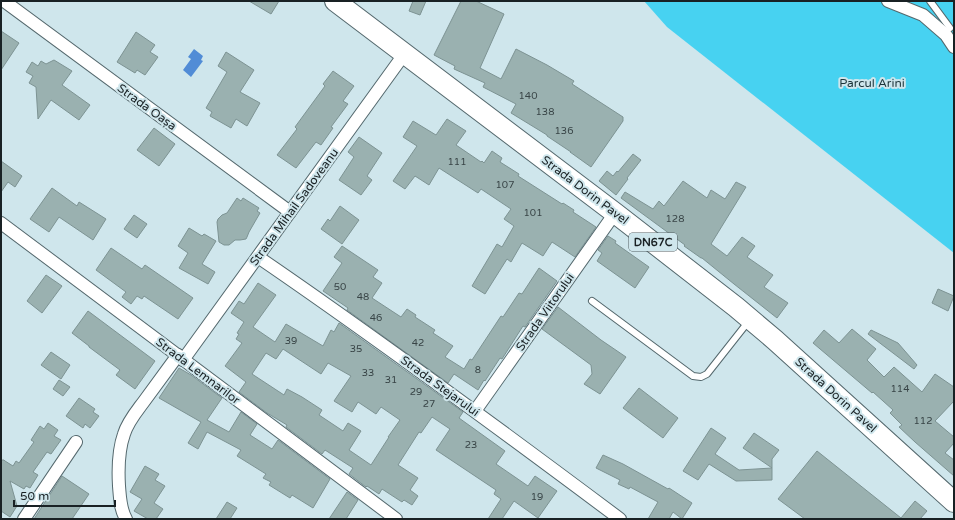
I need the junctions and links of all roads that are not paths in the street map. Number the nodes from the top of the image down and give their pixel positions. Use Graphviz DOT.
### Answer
graph roads {
  1 [pos="4,1"];
  2 [pos="335,1"];
  3 [pos="888,1"];
  4 [pos="930,1"];
  5 [pos="950,29"];
  6 [pos="954,47"];
  7 [pos="405,53"];
  8 [pos="290,212"];
  9 [pos="615,213"];
  10 [pos="1,223"];
  11 [pos="258,257"];
  12 [pos="592,301"];
  13 [pos="750,319"];
  14 [pos="181,358"];
  15 [pos="475,411"];
  16 [pos="76,442"];
  17 [pos="954,501"];
  18 [pos="24,519"];
  19 [pos="126,519"];
  20 [pos="396,519"];
  21 [pos="620,519"];
  1 -- 8 [label="street, Strada Oașa"];
  2 -- 7 [label="main road, Strada Dorin Pavel / DN67C"];
  3 -- 5 [label="street"];
  4 -- 5 [label="lane"];
  5 -- 6 [label="street"];
  7 -- 8 [label="street, Strada Mihail Sadoveanu"];
  7 -- 9 [label="main road, Strada Dorin Pavel / DN67C"];
  8 -- 11 [label="street, Strada Mihail Sadoveanu"];
  9 -- 13 [label="main road, Strada Dorin Pavel / DN67C"];
  9 -- 15 [label="street, Strada Viitorului"];
  10 -- 14 [label="street, Strada Lemnarilor"];
  11 -- 14 [label="street, Strada Mihail Sadoveanu"];
  11 -- 15 [label="street, Strada Stejarului"];
  12 -- 13 [label="lane"];
  13 -- 17 [label="main road, Strada Dorin Pavel / DN67C"];
  14 -- 19 [label="street"];
  14 -- 20 [label="street, Strada Lemnarilor"];
  15 -- 21 [label="street, Strada Stejarului"];
  16 -- 18 [label="street"];
}
